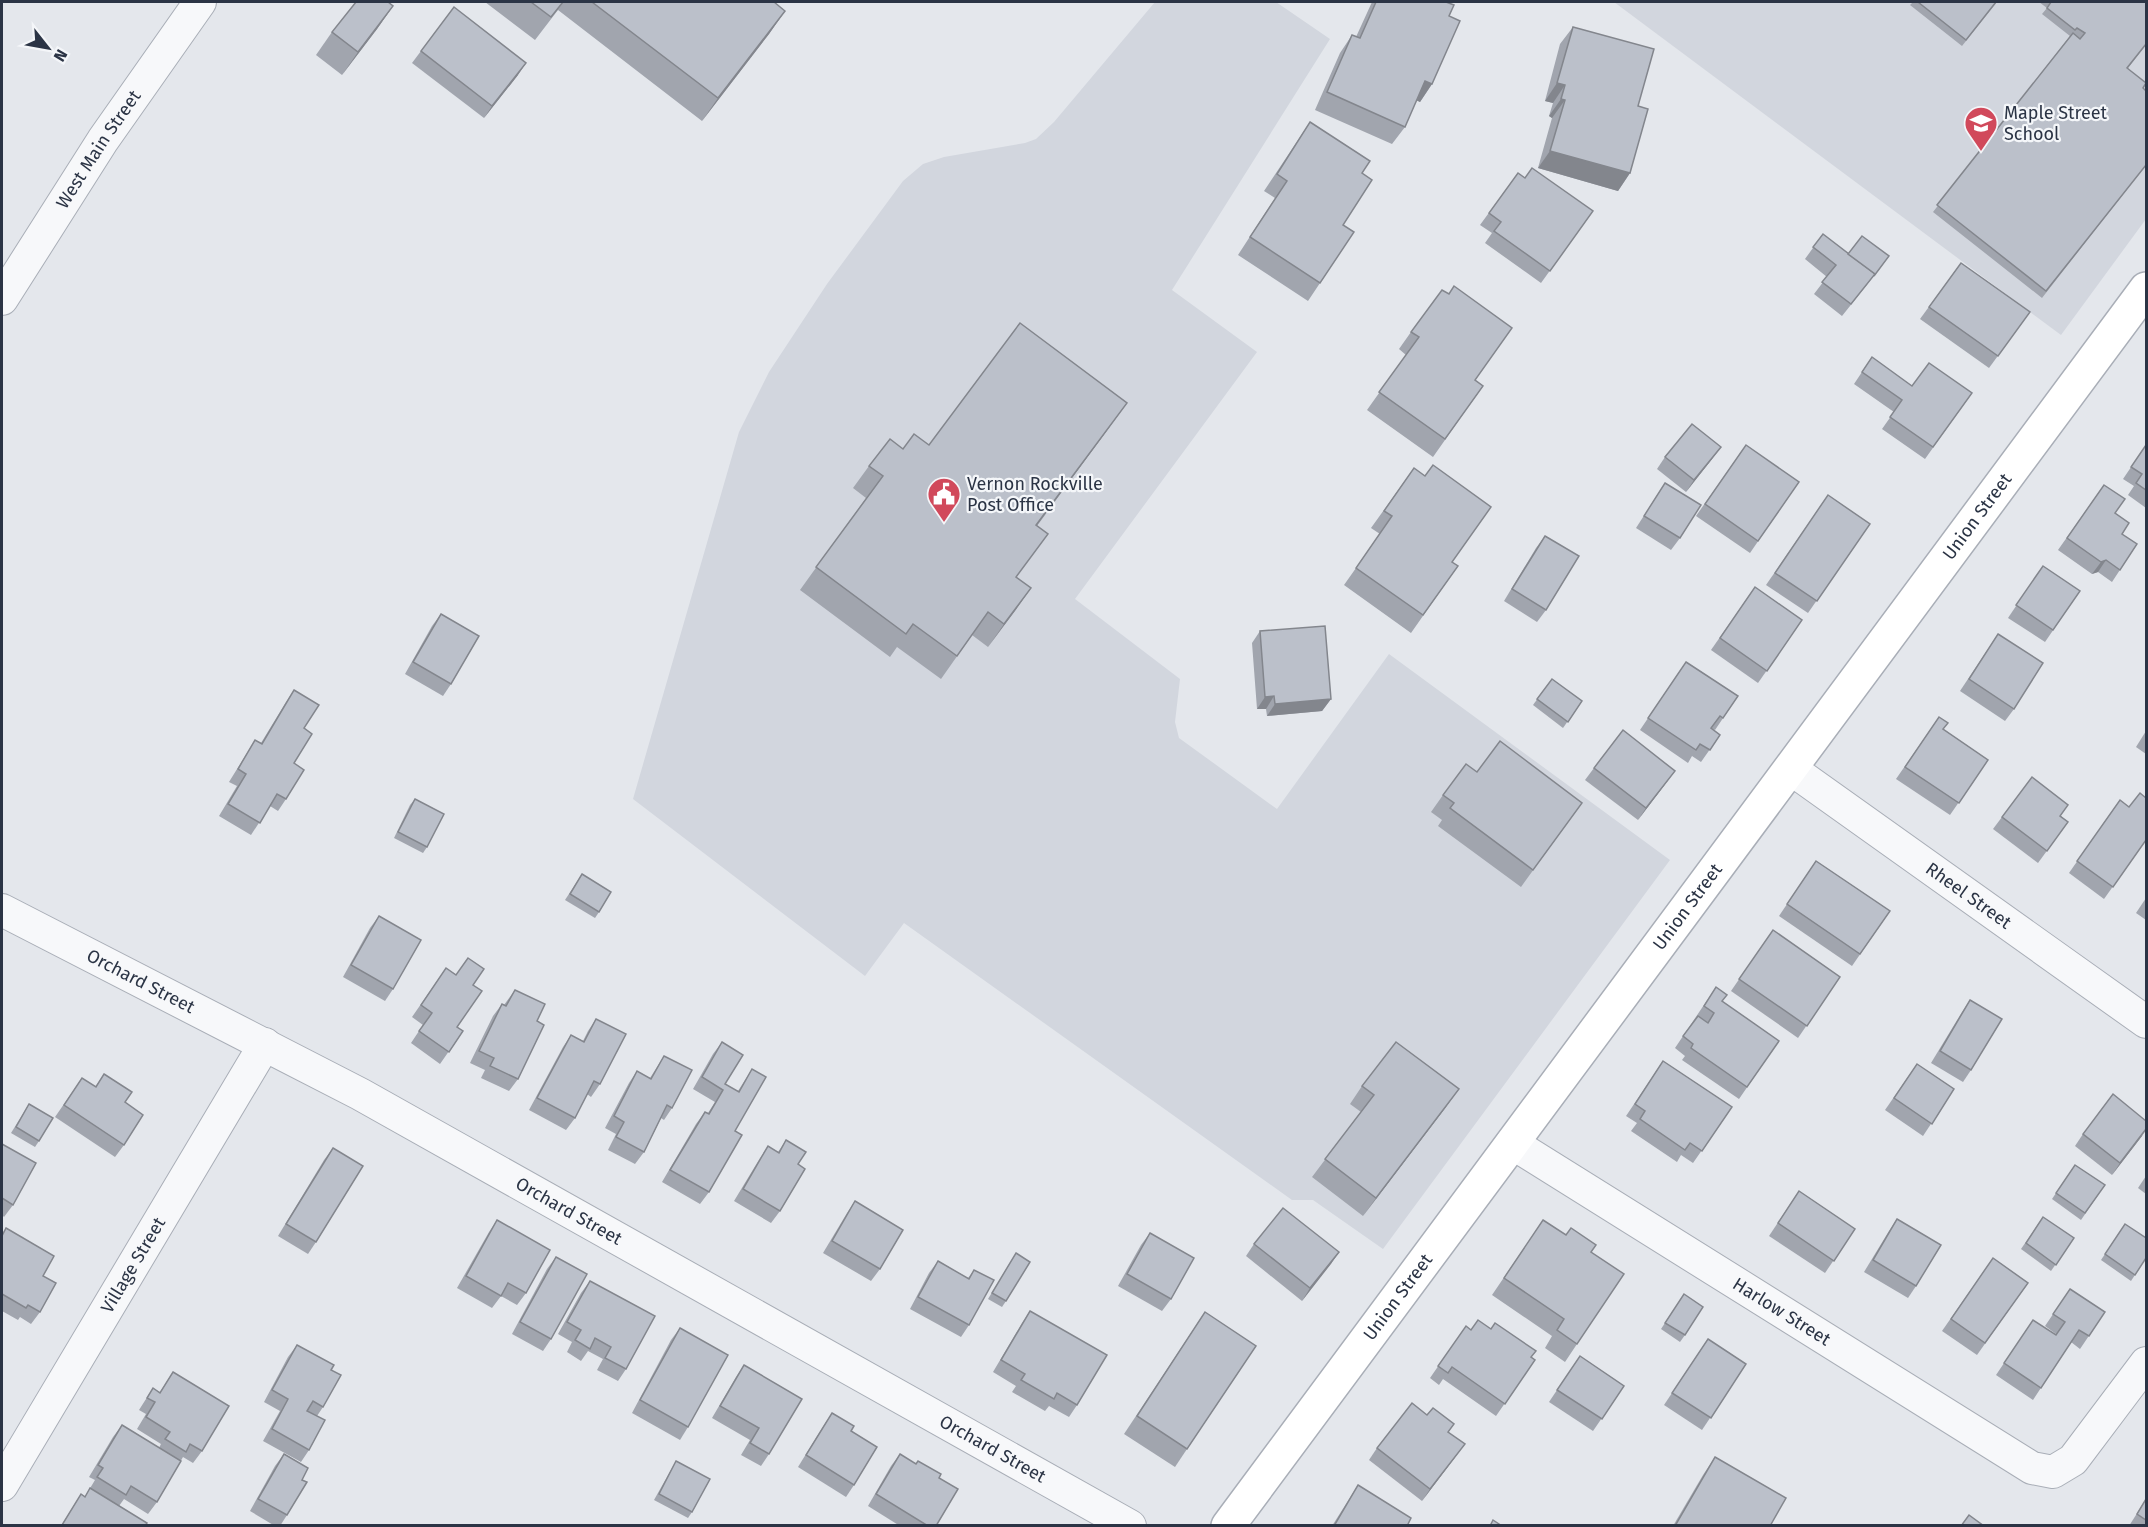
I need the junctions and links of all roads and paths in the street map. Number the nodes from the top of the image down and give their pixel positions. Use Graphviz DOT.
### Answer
graph roads {
  1 [pos="200,2"];
  2 [pos="2146,289"];
  3 [pos="2,299"];
  4 [pos="1791,769"];
  5 [pos="2,910"];
  6 [pos="2146,1022"];
  7 [pos="266,1044"];
  8 [pos="1512,1143"];
  9 [pos="2146,1364"];
  10 [pos="2,1485"];
  11 [pos="1130,1526"];
  12 [pos="1228,1526"];
  1 -- 3 [label="street, West Main Street"];
  2 -- 4 [label="main road, Union Street"];
  4 -- 6 [label="street, Rheel Street"];
  4 -- 8 [label="main road, Union Street"];
  5 -- 7 [label="street, Orchard Street"];
  7 -- 10 [label="street, Village Street"];
  7 -- 11 [label="street, Orchard Street"];
  8 -- 9 [label="street, Harlow Street"];
  8 -- 12 [label="main road, Union Street"];
}
